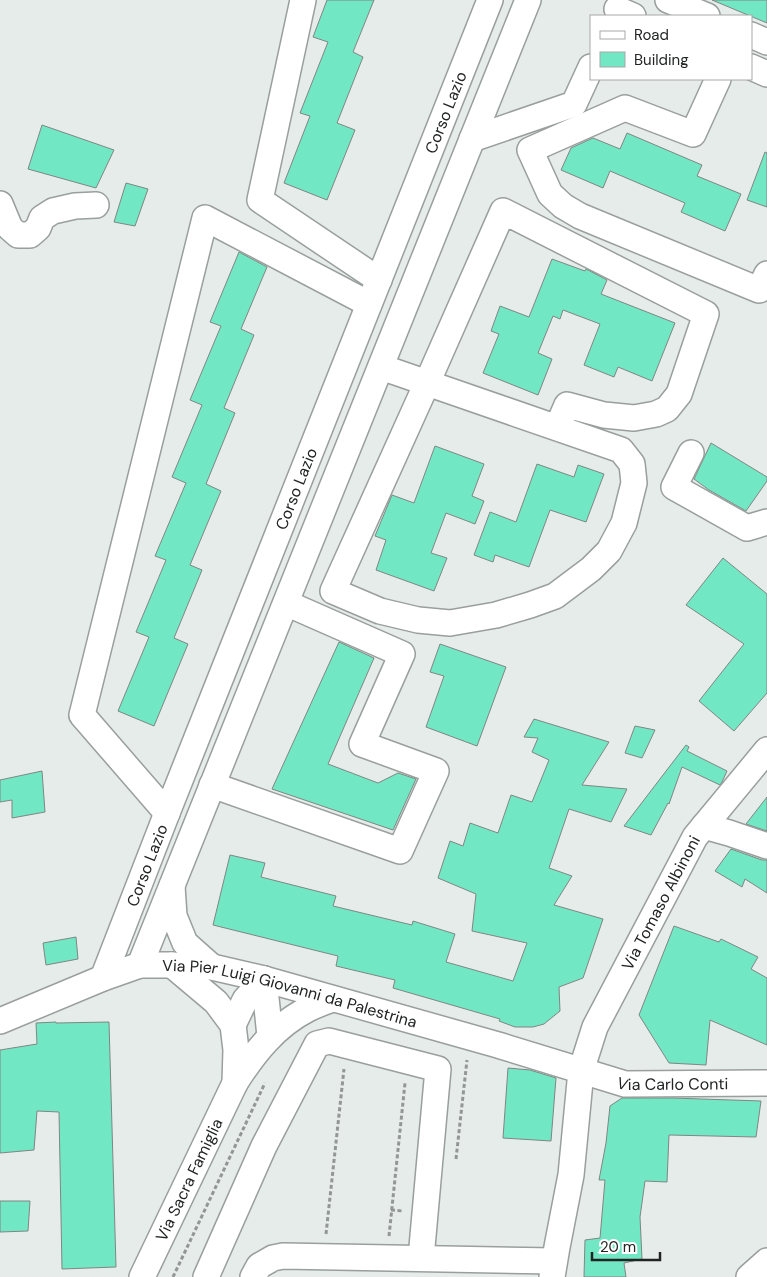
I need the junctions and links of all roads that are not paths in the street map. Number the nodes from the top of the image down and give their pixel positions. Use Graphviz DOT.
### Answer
graph roads {
  1 [pos="303,0"];
  2 [pos="528,0"];
  3 [pos="668,0"];
  4 [pos="484,2"];
  5 [pos="705,15"];
  6 [pos="752,35"];
  7 [pos="767,42"];
  8 [pos="752,67"];
  9 [pos="590,69"];
  10 [pos="767,74"];
  11 [pos="718,80"];
  12 [pos="472,139"];
  13 [pos="0,204"];
  14 [pos="96,205"];
  15 [pos="767,274"];
  16 [pos="379,280"];
  17 [pos="369,304"];
  18 [pos="381,367"];
  19 [pos="428,383"];
  20 [pos="557,428"];
  21 [pos="691,453"];
  22 [pos="767,522"];
  23 [pos="286,603"];
  24 [pos="767,750"];
  25 [pos="212,785"];
  26 [pos="167,813"];
  27 [pos="704,826"];
  28 [pos="767,846"];
  29 [pos="172,884"];
  30 [pos="140,965"];
  31 [pos="172,965"];
  32 [pos="212,967"];
  33 [pos="103,978"];
  34 [pos="264,979"];
  35 [pos="333,999"];
  36 [pos="0,1021"];
  37 [pos="233,1026"];
  38 [pos="270,1036"];
  39 [pos="581,1071"];
  40 [pos="235,1083"];
  41 [pos="767,1083"];
  42 [pos="421,1258"];
  43 [pos="767,1261"];
  44 [pos="553,1269"];
  45 [pos="142,1277"];
  46 [pos="206,1277"];
  47 [pos="254,1277"];
  48 [pos="749,1277"];
  1 -- 16 [label="street"];
  2 -- 12 [label="street, Corso Lazio"];
  3 -- 5 [label="street"];
  4 -- 16 [label="street, Corso Lazio"];
  6 -- 7 [label="street"];
  8 -- 10 [label="street"];
  9 -- 12 [label="street"];
  11 -- 15 [label="street"];
  12 -- 18 [label="street, Corso Lazio"];
  13 -- 14 [label="street"];
  16 -- 17 [label="street, Corso Lazio"];
  17 -- 26 [label="street, Corso Lazio"];
  17 -- 26 [label="street"];
  18 -- 19 [label="street"];
  18 -- 23 [label="street, Corso Lazio"];
  19 -- 20 [label="street"];
  19 -- 20 [label="street"];
  19 -- 20 [label="street"];
  21 -- 22 [label="street"];
  23 -- 25 [label="street, Corso Lazio"];
  23 -- 25 [label="street"];
  24 -- 27 [label="street, Via Tomaso Albinoni"];
  25 -- 29 [label="street, Corso Lazio"];
  26 -- 33 [label="street, Corso Lazio"];
  27 -- 28 [label="street"];
  27 -- 39 [label="street, Via Tomaso Albinoni"];
  29 -- 30 [label="street, Corso Lazio"];
  29 -- 32 [label="street, Corso Lazio"];
  30 -- 31 [label="street, Via Pier Luigi Giovanni da Palestrina"];
  30 -- 33 [label="street, Via Pier Luigi Giovanni da Palestrina"];
  31 -- 32 [label="street, Via Pier Luigi Giovanni da Palestrina"];
  31 -- 37 [label="street"];
  32 -- 34 [label="street, Via Pier Luigi Giovanni da Palestrina"];
  33 -- 36 [label="street, Via Pier Luigi Giovanni da Palestrina"];
  34 -- 35 [label="street, Via Pier Luigi Giovanni da Palestrina"];
  34 -- 37 [label="street"];
  34 -- 38 [label="street"];
  35 -- 38 [label="street, Via Sacra Famiglia"];
  35 -- 39 [label="street, Via Pier Luigi Giovanni da Palestrina"];
  37 -- 40 [label="street"];
  38 -- 40 [label="street, Via Sacra Famiglia"];
  39 -- 41 [label="street, Via Carlo Conti"];
  39 -- 44 [label="street, Via Tomaso Albinoni"];
  40 -- 45 [label="street, Via Sacra Famiglia"];
  42 -- 44 [label="street"];
  42 -- 46 [label="street"];
  42 -- 47 [label="street"];
  43 -- 48 [label="street"];
}
